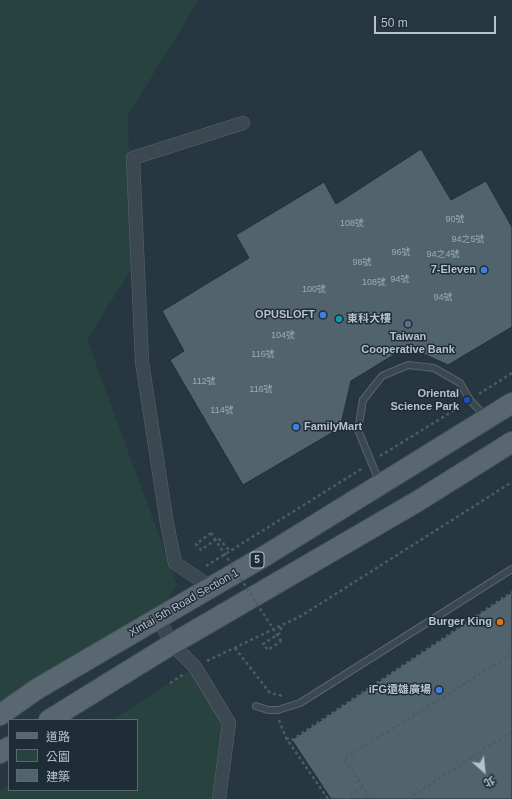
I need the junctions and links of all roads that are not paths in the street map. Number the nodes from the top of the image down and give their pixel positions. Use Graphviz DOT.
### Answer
graph roads {
  1 [pos="243,123"];
  2 [pos="512,403"];
  3 [pos="487,419"];
  4 [pos="512,442"];
  5 [pos="380,483"];
  6 [pos="512,569"];
  7 [pos="211,587"];
  8 [pos="224,615"];
  9 [pos="158,618"];
  10 [pos="172,644"];
  11 [pos="195,667"];
  12 [pos="256,706"];
  13 [pos="0,715"];
  14 [pos="51,719"];
  15 [pos="219,799"];
  16 [pos="224,799"];
  1 -- 7 [label="street"];
  2 -- 3 [label="main road, Xintai 5th Road Section 1 / 5"];
  3 -- 5 [label="main road, Xintai 5th Road Section 1 / 5"];
  3 -- 5 [label="lane"];
  4 -- 8 [label="main road"];
  5 -- 7 [label="main road, Xintai 5th Road Section 1 / 5"];
  6 -- 12 [label="lane"];
  7 -- 8 [label="main road"];
  7 -- 9 [label="main road, Xintai 5th Road Section 1 / 5"];
  8 -- 10 [label="main road"];
  9 -- 10 [label="street"];
  9 -- 13 [label="main road, Xintai 5th Road Section 1 / 5"];
  10 -- 11 [label="street"];
  10 -- 14 [label="main road"];
  11 -- 15 [label="street"];
  11 -- 16 [label="street"];
}
